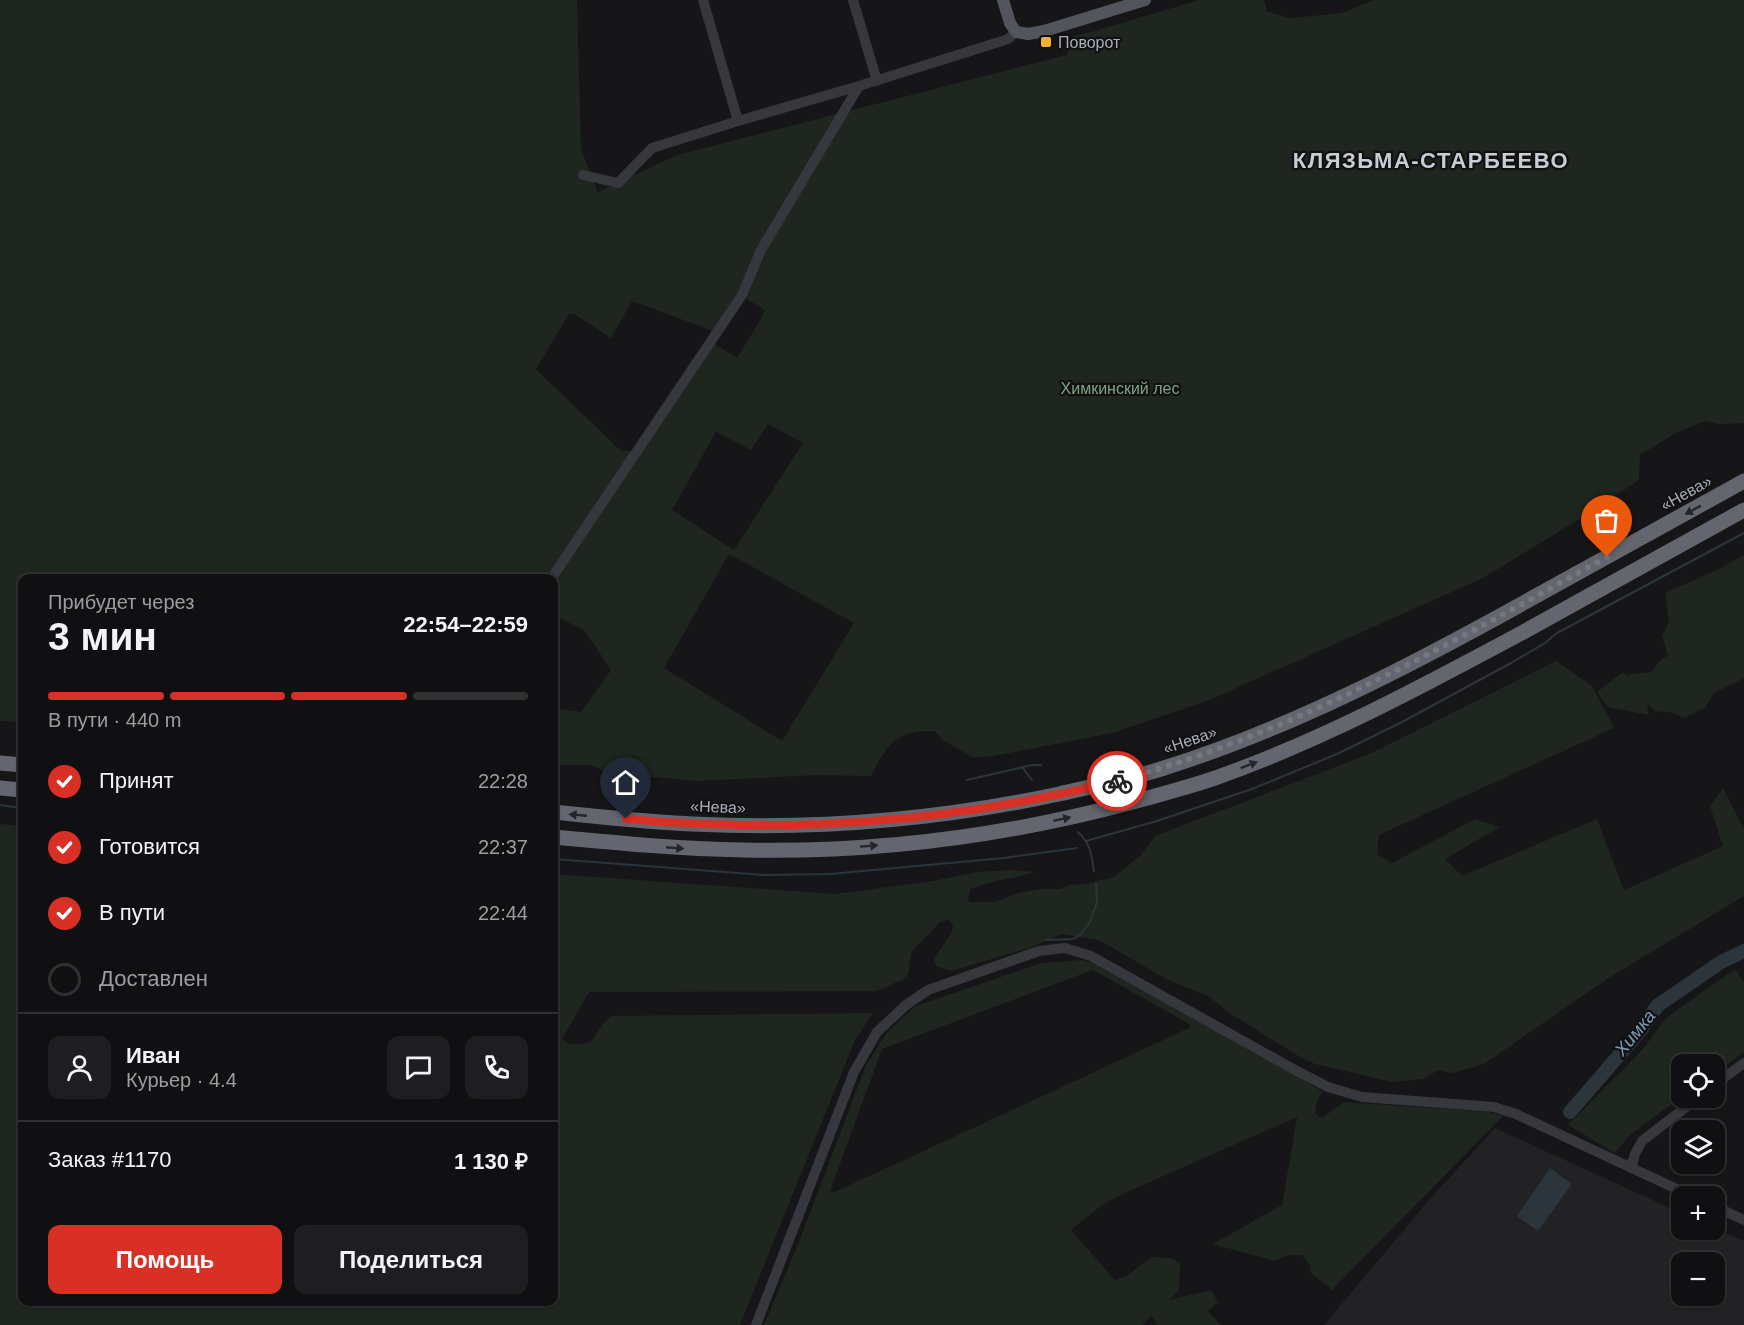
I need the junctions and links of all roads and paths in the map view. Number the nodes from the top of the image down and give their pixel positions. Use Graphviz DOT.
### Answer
graph roads {
  1 [pos="704,0"];
  2 [pos="853,0"];
  3 [pos="1003,0"];
  4 [pos="1145,0"];
  5 [pos="1016,32"];
  6 [pos="877,81"];
  7 [pos="860,86"];
  8 [pos="738,121"];
  9 [pos="582,175"];
  10 [pos="1744,482"];
  11 [pos="1744,510"];
  12 [pos="554,574"];
  13 [pos="0,763"];
  14 [pos="18,765"];
  15 [pos="0,788"];
  16 [pos="18,790"];
  17 [pos="558,812"];
  18 [pos="558,837"];
  19 [pos="1744,1063"];
  20 [pos="1725,1077"];
  21 [pos="1685,1108"];
  22 [pos="1631,1168"];
  23 [pos="1671,1186"];
  24 [pos="1725,1211"];
  25 [pos="1744,1220"];
  26 [pos="756,1325"];
  1 -- 8 [label="street"];
  2 -- 6 [label="street"];
  3 -- 5 [label="main road"];
  4 -- 5 [label="main road"];
  5 -- 6 [label="street"];
  6 -- 7 [label="street"];
  7 -- 8 [label="street"];
  7 -- 12 [label="street"];
  8 -- 9 [label="street"];
  10 -- 17 [label="highway, «Нева», one-way"];
  18 -- 11 [label="highway, one-way"];
  13 -- 14 [label="highway"];
  15 -- 16 [label="highway"];
  19 -- 20 [label="street"];
  21 -- 22 [label="street"];
  22 -- 23 [label="street"];
  22 -- 26 [label="street"];
  24 -- 25 [label="street"];
}
